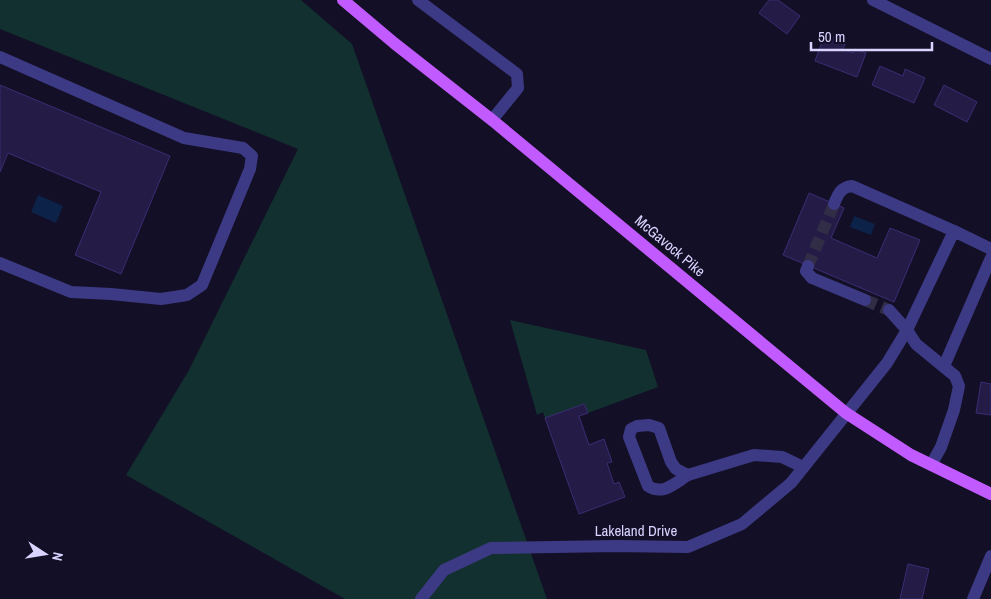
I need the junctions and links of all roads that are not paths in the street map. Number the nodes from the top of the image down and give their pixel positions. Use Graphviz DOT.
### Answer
graph roads {
  1 [pos="343,0"];
  2 [pos="418,0"];
  3 [pos="873,0"];
  4 [pos="0,57"];
  5 [pos="991,59"];
  6 [pos="492,120"];
  7 [pos="834,204"];
  8 [pos="954,231"];
  9 [pos="991,249"];
  10 [pos="991,258"];
  11 [pos="0,263"];
  12 [pos="808,266"];
  13 [pos="865,300"];
  14 [pos="889,310"];
  15 [pos="907,330"];
  16 [pos="944,366"];
  17 [pos="846,413"];
  18 [pos="931,465"];
  19 [pos="803,467"];
  20 [pos="688,475"];
  21 [pos="991,494"];
  22 [pos="991,556"];
  23 [pos="421,599"];
  24 [pos="973,599"];
  1 -- 6 [label="main road, McGavock Pike"];
  2 -- 6 [label="street"];
  3 -- 5 [label="street"];
  4 -- 11 [label="street"];
  6 -- 17 [label="main road, McGavock Pike"];
  7 -- 8 [label="street"];
  8 -- 9 [label="street"];
  8 -- 15 [label="street, Lakeland Drive"];
  10 -- 16 [label="street"];
  12 -- 13 [label="street"];
  14 -- 15 [label="street"];
  15 -- 16 [label="street"];
  15 -- 17 [label="street, Lakeland Drive"];
  16 -- 18 [label="street"];
  17 -- 18 [label="main road, McGavock Pike"];
  17 -- 19 [label="street, Lakeland Drive"];
  18 -- 21 [label="main road, McGavock Pike"];
  19 -- 20 [label="street"];
  19 -- 23 [label="street, Lakeland Drive"];
  20 -- 20 [label="street"];
  22 -- 24 [label="street"];
}
